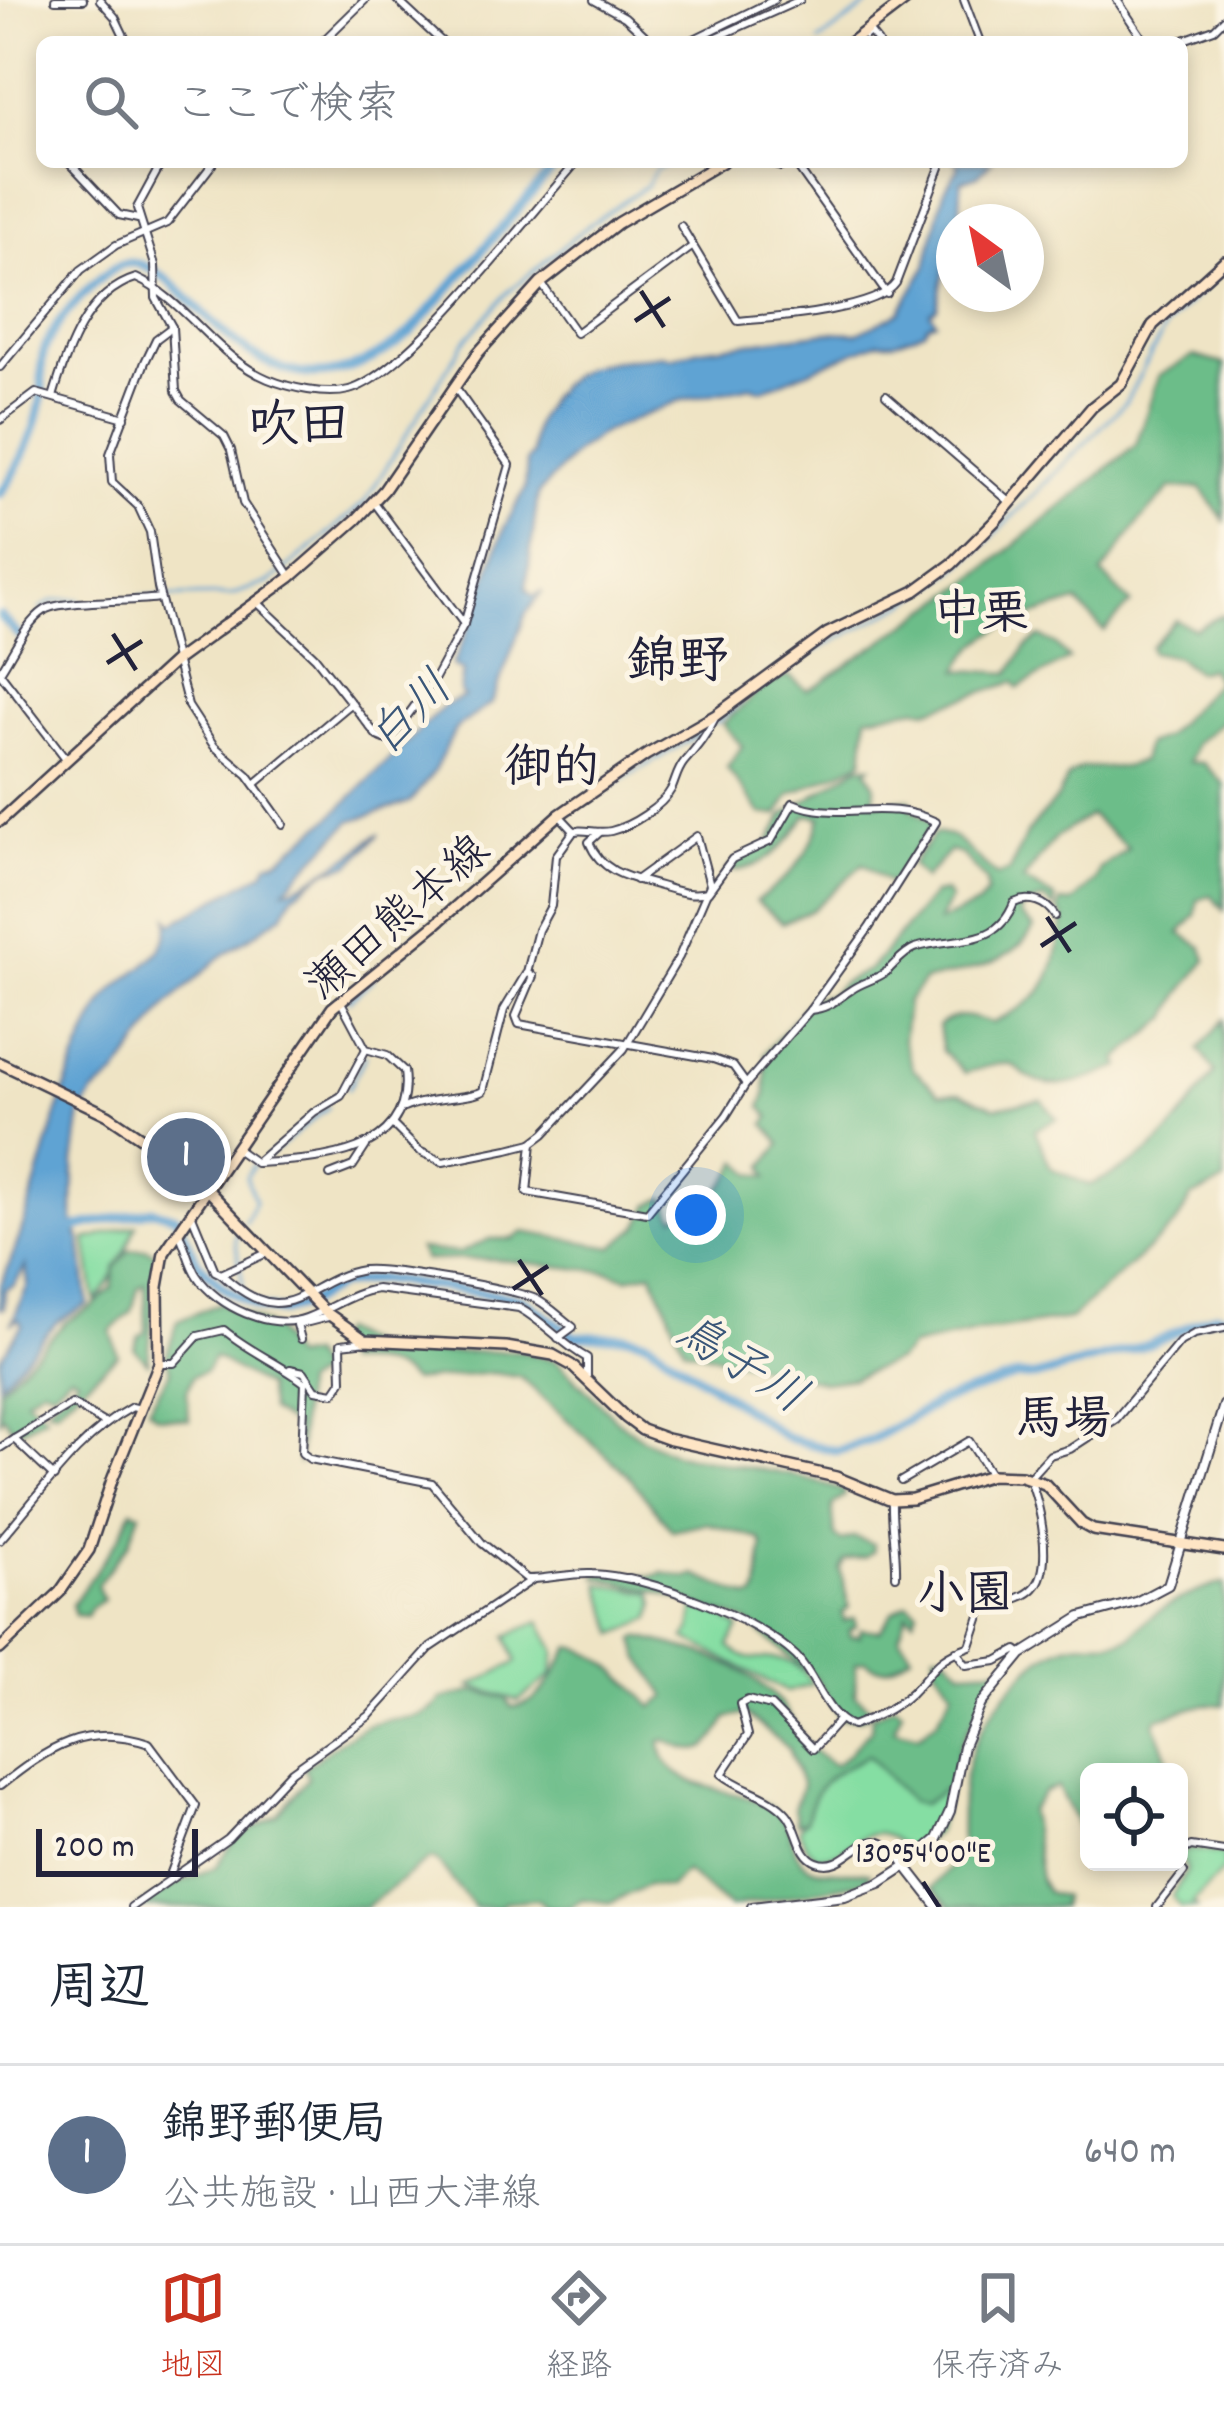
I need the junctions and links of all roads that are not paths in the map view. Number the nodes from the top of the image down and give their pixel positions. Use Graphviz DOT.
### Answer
graph roads {
  1 [pos="55,0"];
  2 [pos="83,0"];
  3 [pos="100,0"];
  4 [pos="365,0"];
  5 [pos="398,0"];
  6 [pos="594,0"];
  7 [pos="774,0"];
  8 [pos="800,0"];
  9 [pos="906,0"];
  10 [pos="964,0"];
  11 [pos="1117,0"];
  12 [pos="1224,19"];
  13 [pos="124,36"];
  14 [pos="328,36"];
  15 [pos="436,36"];
  16 [pos="646,36"];
  17 [pos="700,36"];
  18 [pos="719,36"];
  19 [pos="861,36"];
  20 [pos="978,36"];
  21 [pos="1141,36"];
  22 [pos="1188,38"];
  23 [pos="75,168"];
  24 [pos="159,168"];
  25 [pos="209,168"];
  26 [pos="572,168"];
  27 [pos="712,168"];
  28 [pos="795,168"];
  29 [pos="940,168"];
  30 [pos="138,219"];
  31 [pos="682,226"];
  32 [pos="143,233"];
  33 [pos="693,246"];
  34 [pos="1224,261"];
  35 [pos="541,283"];
  36 [pos="155,286"];
  37 [pos="887,294"];
  38 [pos="172,327"];
  39 [pos="0,367"];
  40 [pos="454,385"];
  41 [pos="886,395"];
  42 [pos="53,397"];
  43 [pos="125,418"];
  44 [pos="0,420"];
  45 [pos="374,502"];
  46 [pos="1010,502"];
  47 [pos="291,578"];
  48 [pos="160,595"];
  49 [pos="254,603"];
  50 [pos="464,624"];
  51 [pos="175,661"];
  52 [pos="0,673"];
  53 [pos="352,703"];
  54 [pos="716,715"];
  55 [pos="67,760"];
  56 [pos="255,784"];
  57 [pos="559,815"];
  58 [pos="0,821"];
  59 [pos="283,824"];
  60 [pos="574,831"];
  61 [pos="600,832"];
  62 [pos="634,881"];
  63 [pos="708,892"];
  64 [pos="1055,916"];
  65 [pos="527,972"];
  66 [pos="341,1002"];
  67 [pos="810,1010"];
  68 [pos="626,1045"];
  69 [pos="366,1048"];
  70 [pos="0,1063"];
  71 [pos="746,1084"];
  72 [pos="403,1108"];
  73 [pos="392,1124"];
  74 [pos="532,1143"];
  75 [pos="366,1146"];
  76 [pos="236,1149"];
  77 [pos="256,1163"];
  78 [pos="330,1175"];
  79 [pos="207,1189"];
  80 [pos="190,1212"];
  81 [pos="176,1230"];
  82 [pos="269,1252"];
  83 [pos="221,1274"];
  84 [pos="310,1296"];
  85 [pos="326,1312"];
  86 [pos="1224,1328"];
  87 [pos="558,1338"];
  88 [pos="301,1339"];
  89 [pos="371,1340"];
  90 [pos="158,1363"];
  91 [pos="287,1370"];
  92 [pos="587,1380"];
  93 [pos="1224,1405"];
  94 [pos="140,1409"];
  95 [pos="106,1424"];
  96 [pos="14,1439"];
  97 [pos="0,1448"];
  98 [pos="992,1475"];
  99 [pos="54,1477"];
  100 [pos="1029,1478"];
  101 [pos="901,1481"];
  102 [pos="892,1500"];
  103 [pos="0,1540"];
  104 [pos="1182,1544"];
  105 [pos="1224,1550"];
  106 [pos="896,1576"];
  107 [pos="532,1580"];
  108 [pos="0,1648"];
  109 [pos="956,1651"];
  110 [pos="1022,1654"];
  111 [pos="839,1720"];
  112 [pos="0,1786"];
  113 [pos="1188,1848"];
  114 [pos="1224,1851"];
  115 [pos="906,1866"];
  116 [pos="1183,1871"];
  117 [pos="169,1878"];
  118 [pos="130,1907"];
  119 [pos="752,1907"];
  120 [pos="938,1907"];
  121 [pos="1157,1907"];
  1 -- 2 [label="street"];
  3 -- 13 [label="street"];
  4 -- 14 [label="street"];
  5 -- 15 [label="street"];
  6 -- 16 [label="street"];
  7 -- 17 [label="street"];
  8 -- 18 [label="street"];
  9 -- 19 [label="main road"];
  10 -- 20 [label="street"];
  11 -- 21 [label="street"];
  12 -- 22 [label="street"];
  23 -- 30 [label="street"];
  24 -- 30 [label="street"];
  25 -- 32 [label="street"];
  26 -- 36 [label="street"];
  27 -- 35 [label="main road"];
  28 -- 37 [label="street"];
  29 -- 37 [label="street"];
  30 -- 32 [label="street"];
  31 -- 33 [label="street"];
  32 -- 36 [label="street"];
  32 -- 39 [label="street"];
  33 -- 35 [label="street"];
  33 -- 37 [label="street"];
  34 -- 46 [label="main road, 瀬田熊本線"];
  35 -- 40 [label="main road"];
  36 -- 38 [label="street"];
  36 -- 42 [label="street"];
  38 -- 43 [label="street"];
  38 -- 47 [label="street"];
  40 -- 45 [label="main road"];
  40 -- 50 [label="street"];
  41 -- 46 [label="street"];
  42 -- 43 [label="street"];
  42 -- 44 [label="street"];
  43 -- 48 [label="street"];
  45 -- 47 [label="main road"];
  45 -- 50 [label="street"];
  46 -- 54 [label="main road, 瀬田熊本線"];
  47 -- 49 [label="main road"];
  48 -- 51 [label="street"];
  48 -- 52 [label="street"];
  49 -- 51 [label="main road"];
  49 -- 53 [label="street"];
  50 -- 53 [label="street"];
  51 -- 55 [label="main road"];
  51 -- 56 [label="street"];
  52 -- 55 [label="street"];
  53 -- 56 [label="street"];
  54 -- 57 [label="main road, 瀬田熊本線"];
  54 -- 61 [label="street"];
  55 -- 58 [label="main road"];
  56 -- 59 [label="street"];
  57 -- 60 [label="street"];
  57 -- 66 [label="main road, 瀬田熊本線"];
  60 -- 61 [label="street"];
  60 -- 65 [label="street"];
  61 -- 62 [label="street"];
  62 -- 63 [label="street"];
  62 -- 63 [label="street"];
  63 -- 67 [label="street"];
  63 -- 68 [label="street"];
  64 -- 67 [label="street"];
  65 -- 68 [label="street"];
  65 -- 72 [label="street"];
  66 -- 69 [label="street"];
  66 -- 76 [label="main road, 瀬田熊本線"];
  67 -- 71 [label="street"];
  68 -- 71 [label="street"];
  68 -- 74 [label="street"];
  69 -- 72 [label="street"];
  69 -- 77 [label="street"];
  70 -- 79 [label="main road"];
  71 -- 74 [label="street"];
  72 -- 73 [label="street"];
  73 -- 74 [label="street"];
  73 -- 75 [label="street"];
  75 -- 77 [label="street"];
  75 -- 78 [label="street"];
  76 -- 77 [label="street"];
  76 -- 79 [label="main road, 瀬田熊本線"];
  79 -- 80 [label="main road, 瀬田熊本線"];
  79 -- 82 [label="main road"];
  80 -- 81 [label="main road, 瀬田熊本線"];
  80 -- 83 [label="street"];
  81 -- 85 [label="street"];
  81 -- 90 [label="main road, 瀬田熊本線"];
  82 -- 83 [label="street"];
  82 -- 84 [label="main road"];
  83 -- 84 [label="street"];
  84 -- 85 [label="main road"];
  84 -- 87 [label="street"];
  85 -- 87 [label="street"];
  85 -- 88 [label="street"];
  85 -- 89 [label="main road"];
  86 -- 100 [label="street"];
  87 -- 92 [label="street"];
  89 -- 91 [label="street"];
  89 -- 92 [label="main road"];
  90 -- 91 [label="street"];
  90 -- 94 [label="main road, 瀬田熊本線"];
  91 -- 107 [label="street"];
  92 -- 102 [label="main road"];
  93 -- 104 [label="street"];
  94 -- 95 [label="street"];
  94 -- 108 [label="main road, 瀬田熊本線"];
  95 -- 96 [label="street"];
  95 -- 99 [label="street"];
  96 -- 97 [label="street"];
  96 -- 99 [label="street"];
  98 -- 100 [label="main road"];
  98 -- 101 [label="street"];
  98 -- 102 [label="main road"];
  99 -- 103 [label="street"];
  100 -- 104 [label="main road"];
  100 -- 109 [label="street"];
  102 -- 106 [label="street"];
  104 -- 105 [label="main road"];
  104 -- 110 [label="street"];
  107 -- 111 [label="street"];
  107 -- 117 [label="street"];
  109 -- 110 [label="street"];
  109 -- 111 [label="street"];
  110 -- 115 [label="street"];
  111 -- 115 [label="street"];
  112 -- 117 [label="street"];
  113 -- 114 [label="street"];
  115 -- 119 [label="street"];
  115 -- 120 [label="street"];
  116 -- 121 [label="street"];
  117 -- 118 [label="street"];
}
